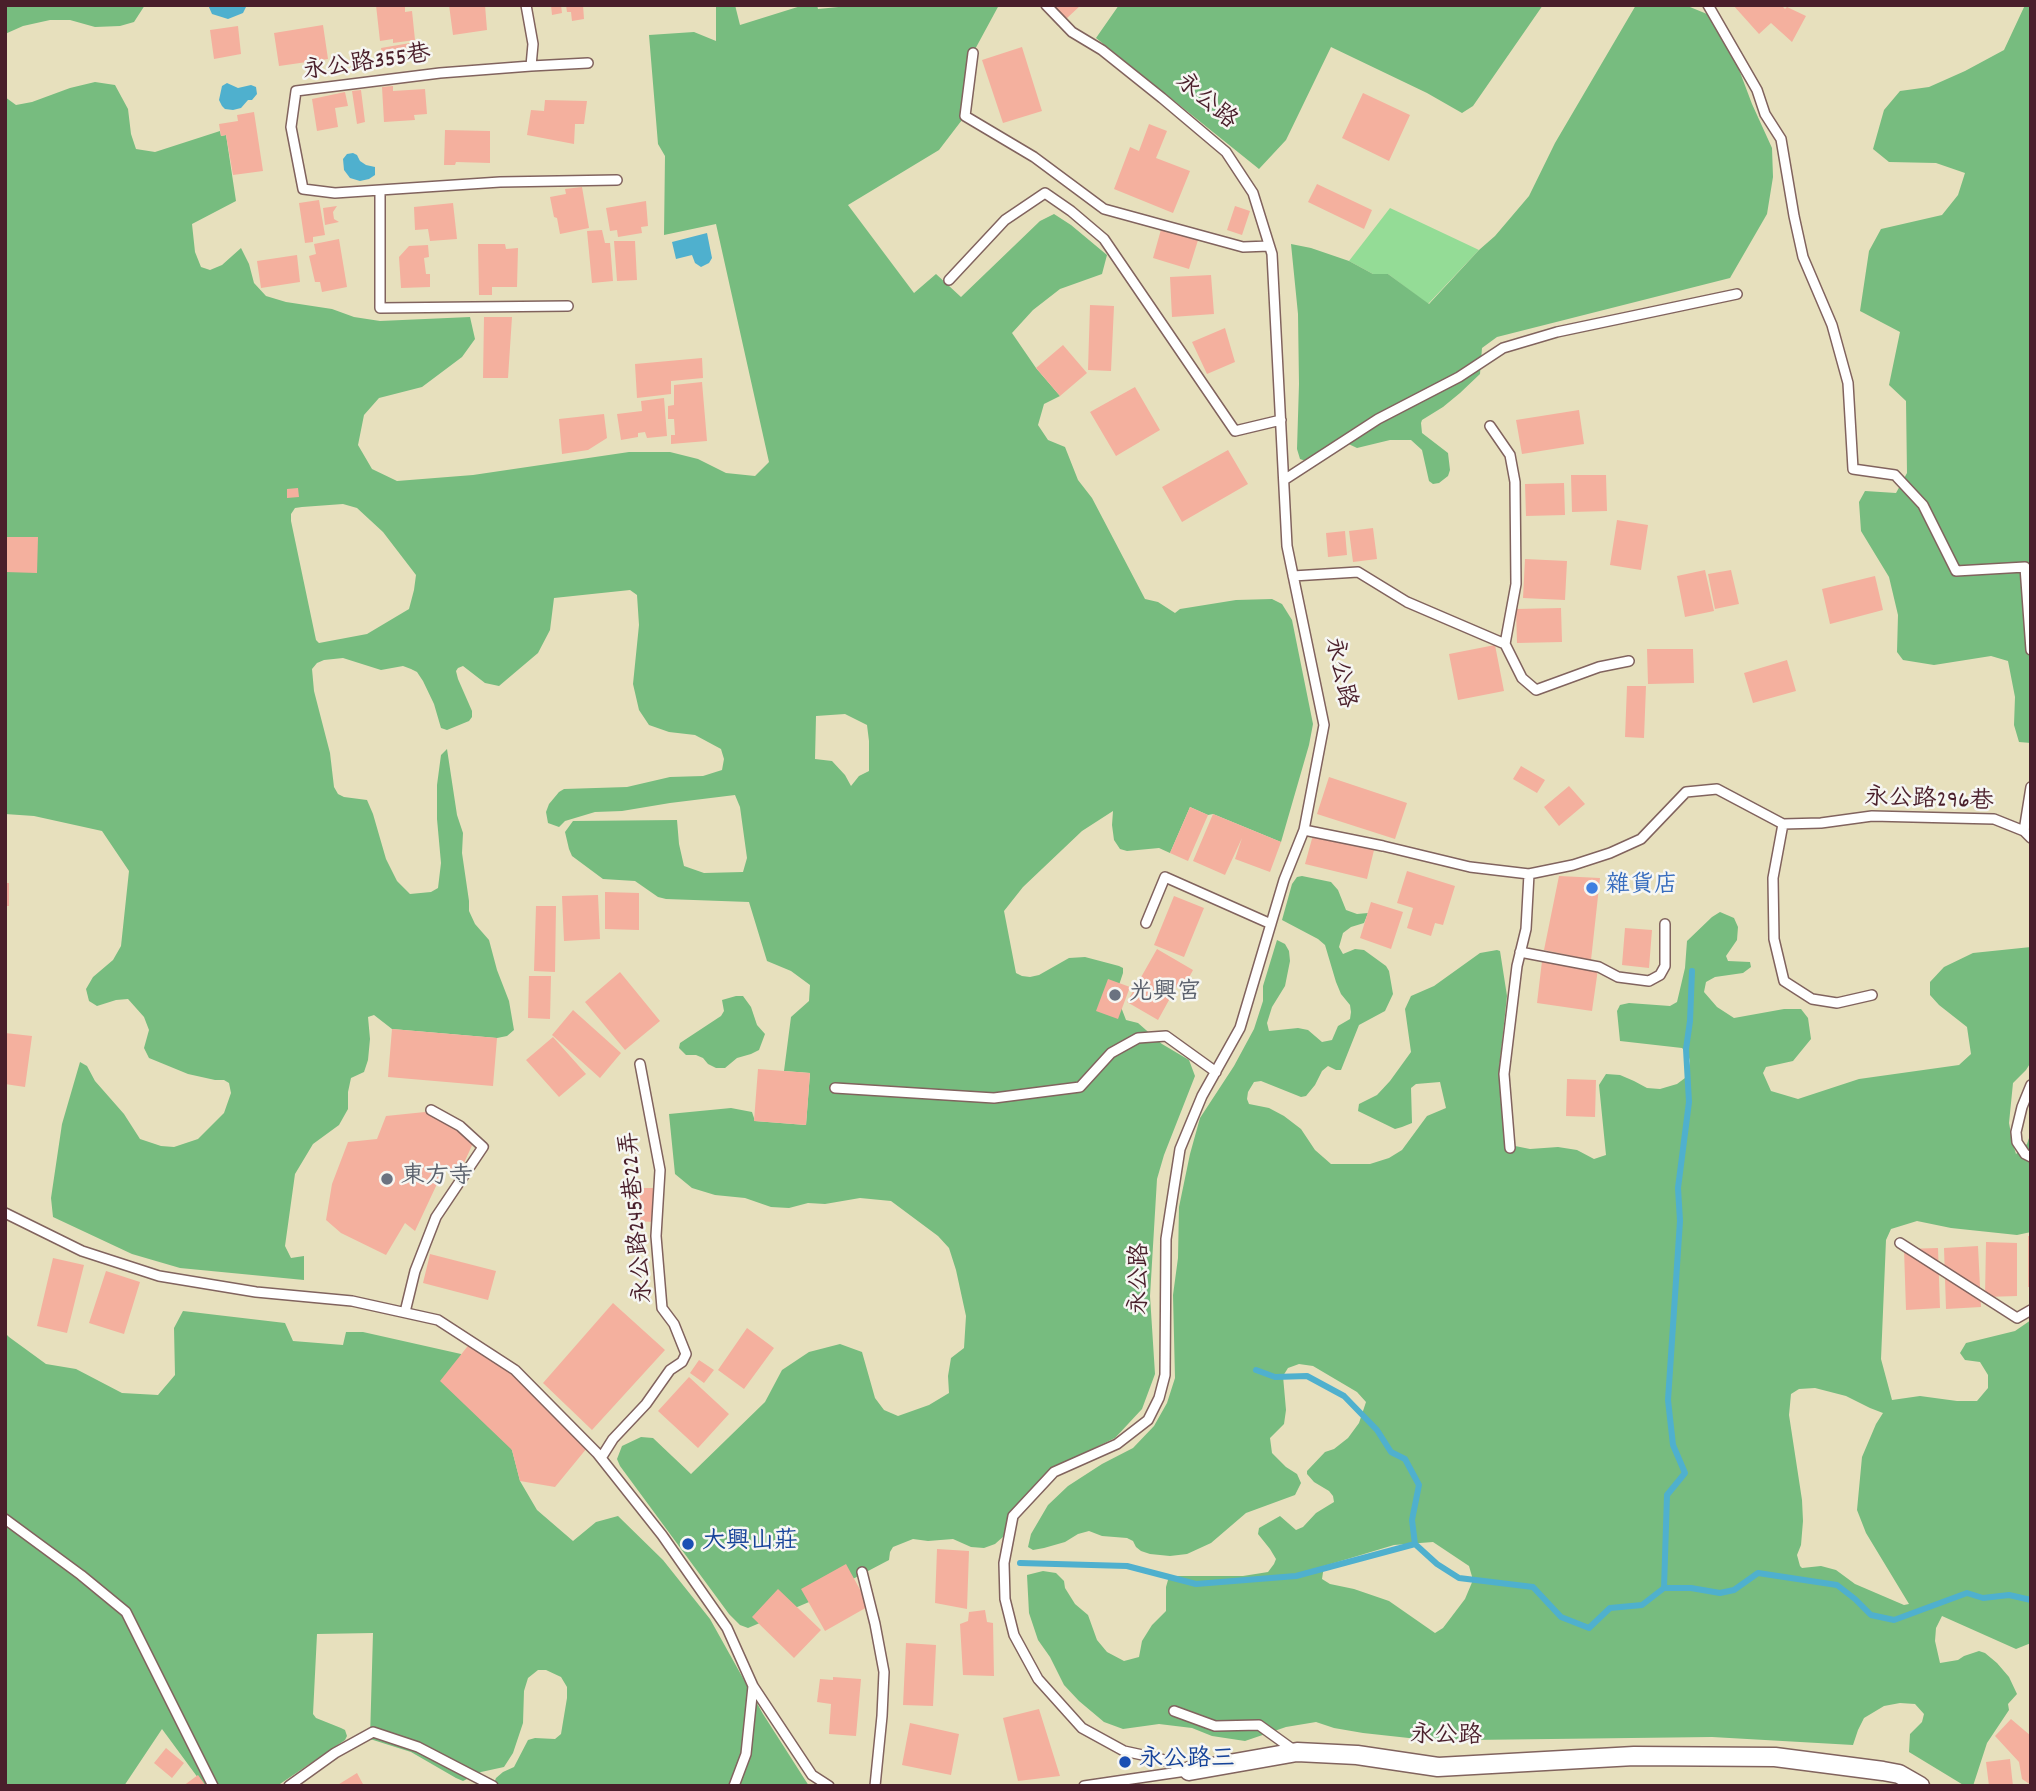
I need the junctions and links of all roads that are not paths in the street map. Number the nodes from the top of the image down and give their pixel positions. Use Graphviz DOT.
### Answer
graph roads {
  1 [pos="526,5"];
  2 [pos="1046,5"];
  3 [pos="1708,5"];
  4 [pos="973,53"];
  5 [pos="588,63"];
  6 [pos="531,66"];
  7 [pos="617,180"];
  8 [pos="380,191"];
  9 [pos="1269,246"];
  10 [pos="949,280"];
  11 [pos="1737,294"];
  12 [pos="568,306"];
  13 [pos="1280,420"];
  14 [pos="1490,426"];
  15 [pos="1284,480"];
  16 [pos="1293,576"];
  17 [pos="1505,645"];
  18 [pos="2031,650"];
  19 [pos="1629,661"];
  20 [pos="2031,787"];
  21 [pos="1783,824"];
  22 [pos="1304,830"];
  23 [pos="2027,835"];
  24 [pos="1529,874"];
  25 [pos="1146,923"];
  26 [pos="1271,924"];
  27 [pos="1665,924"];
  28 [pos="1520,952"];
  29 [pos="1872,995"];
  30 [pos="639,1064"];
  31 [pos="1216,1072"];
  32 [pos="2031,1085"];
  33 [pos="835,1088"];
  34 [pos="431,1110"];
  35 [pos="1510,1148"];
  36 [pos="2031,1157"];
  37 [pos="5,1213"];
  38 [pos="1900,1244"];
  39 [pos="2031,1310"];
  40 [pos="405,1312"];
  41 [pos="601,1458"];
  42 [pos="5,1519"];
  43 [pos="862,1572"];
  44 [pos="753,1686"];
  45 [pos="1174,1711"];
  46 [pos="1297,1752"];
  47 [pos="1189,1771"];
  48 [pos="213,1786"];
  49 [pos="289,1786"];
  50 [pos="493,1786"];
  51 [pos="734,1786"];
  52 [pos="830,1786"];
  53 [pos="875,1786"];
  54 [pos="1084,1786"];
  55 [pos="1920,1786"];
  1 -- 6 [label="lane"];
  2 -- 9 [label="lane, 永公路"];
  3 -- 18 [label="lane"];
  4 -- 9 [label="lane"];
  5 -- 6 [label="lane, 永公路355巷"];
  6 -- 8 [label="lane, 永公路355巷"];
  7 -- 8 [label="lane, 永公路355巷"];
  8 -- 12 [label="lane"];
  9 -- 13 [label="lane, 永公路"];
  10 -- 13 [label="lane"];
  11 -- 15 [label="lane"];
  13 -- 15 [label="lane, 永公路"];
  14 -- 17 [label="lane"];
  15 -- 16 [label="lane, 永公路"];
  16 -- 17 [label="lane"];
  16 -- 22 [label="lane, 永公路"];
  17 -- 19 [label="lane"];
  20 -- 23 [label="lane"];
  21 -- 23 [label="lane, 永公路296巷"];
  21 -- 24 [label="lane"];
  21 -- 29 [label="lane"];
  22 -- 24 [label="lane"];
  22 -- 26 [label="lane, 永公路"];
  24 -- 28 [label="lane"];
  25 -- 26 [label="lane"];
  26 -- 31 [label="lane, 永公路"];
  27 -- 28 [label="lane"];
  28 -- 35 [label="lane"];
  30 -- 41 [label="lane, 永公路245巷22弄"];
  31 -- 33 [label="lane"];
  31 -- 47 [label="lane, 永公路"];
  32 -- 36 [label="lane"];
  34 -- 40 [label="lane"];
  37 -- 40 [label="lane"];
  38 -- 39 [label="lane"];
  40 -- 41 [label="lane"];
  41 -- 44 [label="lane"];
  42 -- 48 [label="lane"];
  43 -- 53 [label="lane"];
  44 -- 51 [label="lane"];
  44 -- 52 [label="lane"];
  45 -- 46 [label="lane"];
  46 -- 47 [label="street, 永公路"];
  46 -- 55 [label="street, 永公路"];
  47 -- 54 [label="lane"];
  49 -- 50 [label="lane"];
}
